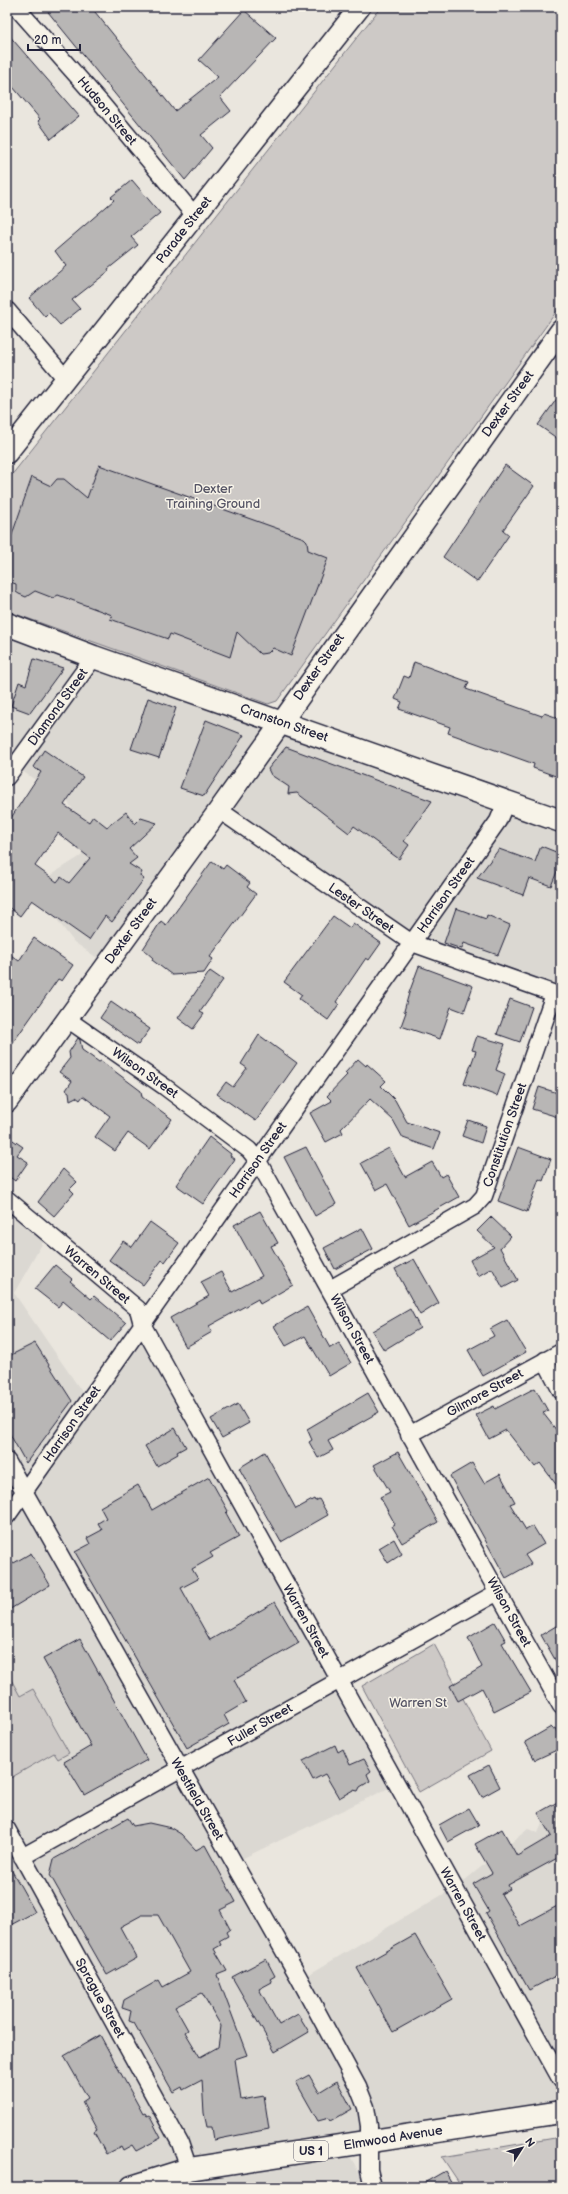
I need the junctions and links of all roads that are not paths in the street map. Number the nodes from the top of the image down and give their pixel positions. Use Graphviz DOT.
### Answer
graph roads {
  1 [pos="16,7"];
  2 [pos="360,7"];
  3 [pos="195,216"];
  4 [pos="7,310"];
  5 [pos="561,330"];
  6 [pos="66,380"];
  7 [pos="7,453"];
  8 [pos="7,624"];
  9 [pos="94,657"];
  10 [pos="282,722"];
  11 [pos="7,777"];
  12 [pos="506,802"];
  13 [pos="219,810"];
  14 [pos="561,821"];
  15 [pos="412,943"];
  16 [pos="557,995"];
  17 [pos="67,1019"];
  18 [pos="7,1102"];
  19 [pos="258,1161"];
  20 [pos="7,1198"];
  21 [pos="330,1289"];
  22 [pos="142,1324"];
  23 [pos="561,1352"];
  24 [pos="546,1360"];
  25 [pos="561,1391"];
  26 [pos="409,1435"];
  27 [pos="7,1461"];
  28 [pos="24,1492"];
  29 [pos="7,1516"];
  30 [pos="498,1592"];
  31 [pos="340,1680"];
  32 [pos="561,1706"];
  33 [pos="180,1770"];
  34 [pos="7,1829"];
  35 [pos="22,1857"];
  36 [pos="561,2080"];
  37 [pos="561,2112"];
  38 [pos="369,2142"];
  39 [pos="190,2169"];
  40 [pos="132,2187"];
  41 [pos="373,2187"];
  1 -- 3 [label="street, Hudson Street"];
  2 -- 3 [label="street, Parade Street"];
  3 -- 6 [label="street, Parade Street"];
  4 -- 6 [label="street"];
  5 -- 10 [label="street, Dexter Street"];
  6 -- 7 [label="street, Parade Street"];
  8 -- 9 [label="main road, Cranston Street"];
  9 -- 10 [label="main road, Cranston Street"];
  9 -- 11 [label="street, Diamond Street"];
  10 -- 12 [label="main road, Cranston Street"];
  10 -- 13 [label="street, Dexter Street"];
  12 -- 14 [label="main road, Cranston Street"];
  12 -- 15 [label="street, Harrison Street"];
  13 -- 15 [label="street, Lester Street"];
  13 -- 17 [label="street, Dexter Street"];
  15 -- 16 [label="street, Lester Street"];
  15 -- 19 [label="street, Harrison Street"];
  16 -- 21 [label="street, Constitution Street"];
  17 -- 18 [label="street, Dexter Street"];
  17 -- 19 [label="street, Wilson Street"];
  19 -- 21 [label="street, Wilson Street"];
  19 -- 22 [label="street, Harrison Street"];
  20 -- 22 [label="street, Warren Street"];
  21 -- 26 [label="street, Wilson Street"];
  22 -- 28 [label="street, Harrison Street"];
  22 -- 31 [label="street, Warren Street"];
  23 -- 24 [label="street, Gilmore Street"];
  24 -- 25 [label="street"];
  24 -- 26 [label="street, Gilmore Street"];
  26 -- 30 [label="street, Wilson Street"];
  27 -- 28 [label="street, Westfield Street"];
  28 -- 29 [label="street, Harrison Street"];
  28 -- 33 [label="street, Westfield Street"];
  30 -- 31 [label="street, Fuller Street"];
  30 -- 32 [label="street, Wilson Street"];
  31 -- 33 [label="street, Fuller Street"];
  31 -- 36 [label="street, Warren Street"];
  33 -- 35 [label="street, Fuller Street"];
  33 -- 38 [label="street, Westfield Street"];
  34 -- 35 [label="street, Sprague Street"];
  35 -- 39 [label="street, Sprague Street"];
  37 -- 38 [label="main road, Elmwood Avenue / US 1"];
  38 -- 39 [label="main road, Elmwood Avenue / US 1"];
  38 -- 41 [label="street, Westfield Street"];
  39 -- 40 [label="main road, Elmwood Avenue / US 1"];
}
